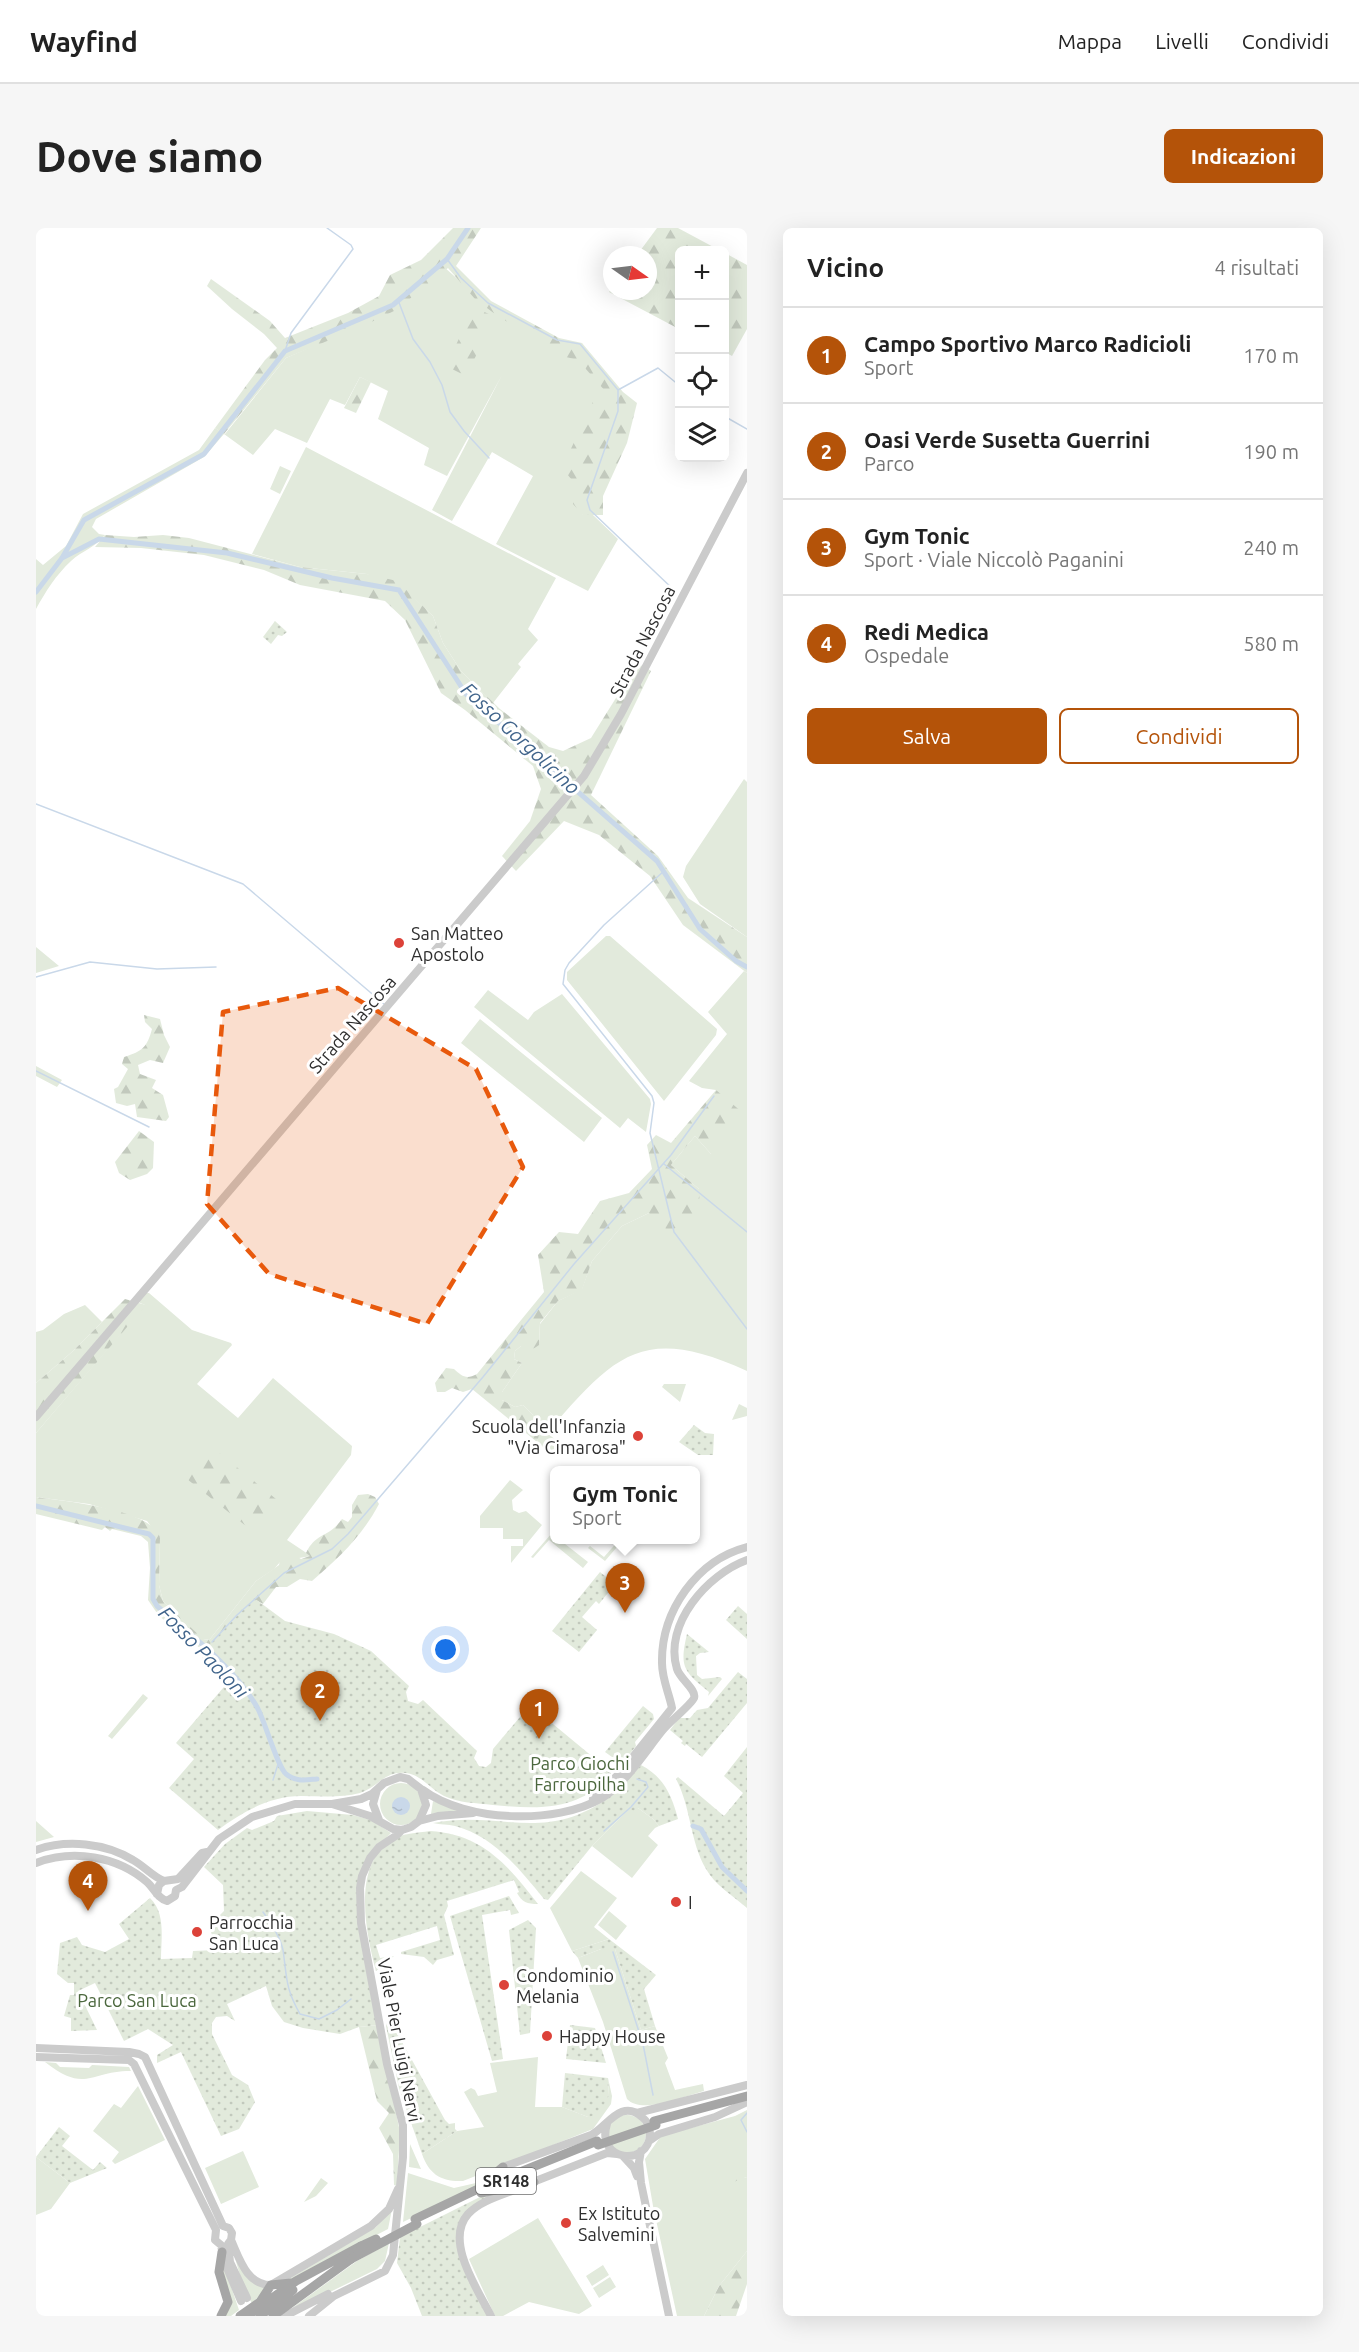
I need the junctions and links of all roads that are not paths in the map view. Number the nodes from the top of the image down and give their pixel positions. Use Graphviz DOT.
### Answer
graph roads {
  1 [pos="747,473"];
  2 [pos="36,1418"];
  3 [pos="747,1547"];
  4 [pos="747,1560"];
  5 [pos="680,1598"];
  6 [pos="691,1605"];
  7 [pos="676,1710"];
  8 [pos="378,1789"];
  9 [pos="421,1789"];
  10 [pos="332,1804"];
  11 [pos="493,1814"];
  12 [pos="379,1820"];
  13 [pos="419,1821"];
  14 [pos="402,1830"];
  15 [pos="82,1844"];
  16 [pos="36,1850"];
  17 [pos="208,1851"];
  18 [pos="82,1855"];
  19 [pos="36,1863"];
  20 [pos="166,1881"];
  21 [pos="176,1890"];
  22 [pos="157,1894"];
  23 [pos="36,2048"];
  24 [pos="139,2054"];
  25 [pos="36,2057"];
  26 [pos="132,2061"];
  27 [pos="747,2085"];
  28 [pos="747,2096"];
  29 [pos="747,2101"];
  30 [pos="637,2113"];
  31 [pos="172,2114"];
  32 [pos="162,2118"];
  33 [pos="655,2123"];
  34 [pos="607,2124"];
  35 [pos="648,2142"];
  36 [pos="641,2151"];
  37 [pos="620,2155"];
  38 [pos="503,2167"];
  39 [pos="534,2182"];
  40 [pos="641,2183"];
  41 [pos="399,2187"];
  42 [pos="477,2191"];
  43 [pos="395,2196"];
  44 [pos="212,2199"];
  45 [pos="203,2204"];
  46 [pos="416,2222"];
  47 [pos="220,2228"];
  48 [pos="226,2245"];
  49 [pos="361,2246"];
  50 [pos="296,2281"];
  51 [pos="271,2284"];
  52 [pos="244,2300"];
  53 [pos="271,2312"];
  54 [pos="221,2316"];
  55 [pos="240,2316"];
  56 [pos="247,2316"];
  57 [pos="260,2316"];
  58 [pos="285,2316"];
  59 [pos="309,2316"];
  60 [pos="491,2316"];
  61 [pos="669,2316"];
  1 -- 2 [label="street, Strada Nascosa"];
  3 -- 5 [label="street"];
  4 -- 6 [label="street"];
  5 -- 6 [label="street"];
  5 -- 7 [label="street"];
  6 -- 7 [label="street"];
  7 -- 11 [label="street"];
  8 -- 9 [label="street"];
  8 -- 10 [label="street"];
  8 -- 12 [label="street"];
  9 -- 11 [label="street"];
  9 -- 13 [label="street"];
  10 -- 12 [label="street"];
  10 -- 17 [label="street"];
  11 -- 13 [label="street"];
  12 -- 14 [label="street"];
  13 -- 14 [label="street"];
  14 -- 41 [label="street, Viale Pier Luigi Nervi"];
  15 -- 16 [label="street"];
  15 -- 18 [label="street"];
  15 -- 20 [label="street"];
  17 -- 20 [label="street"];
  17 -- 21 [label="street"];
  18 -- 19 [label="street"];
  18 -- 22 [label="street"];
  20 -- 21 [label="street"];
  20 -- 22 [label="street"];
  21 -- 22 [label="street"];
  23 -- 24 [label="street"];
  24 -- 26 [label="street"];
  24 -- 31 [label="street"];
  25 -- 26 [label="street"];
  26 -- 32 [label="street"];
  27 -- 30 [label="street"];
  28 -- 33 [label="main road, SR148"];
  29 -- 33 [label="main road, SR148"];
  29 -- 35 [label="street"];
  30 -- 34 [label="street"];
  30 -- 35 [label="street"];
  31 -- 32 [label="street"];
  31 -- 44 [label="street"];
  32 -- 45 [label="street"];
  33 -- 42 [label="main road, SR148"];
  34 -- 37 [label="street"];
  34 -- 38 [label="street"];
  35 -- 36 [label="street"];
  36 -- 37 [label="street"];
  36 -- 40 [label="street"];
  37 -- 39 [label="street"];
  37 -- 40 [label="street"];
  38 -- 42 [label="main road"];
  39 -- 42 [label="main road"];
  39 -- 60 [label="street"];
  40 -- 61 [label="street"];
  41 -- 43 [label="street"];
  41 -- 59 [label="street, Viale Pier Luigi Nervi"];
  42 -- 46 [label="main road, SR148"];
  43 -- 51 [label="street"];
  43 -- 58 [label="street"];
  44 -- 45 [label="street"];
  44 -- 47 [label="street"];
  45 -- 47 [label="street"];
  46 -- 49 [label="main road, SR148, bridge"];
  46 -- 53 [label="main road, SR148, bridge"];
  47 -- 48 [label="street"];
  47 -- 48 [label="street"];
  48 -- 51 [label="street"];
  48 -- 52 [label="street"];
  48 -- 54 [label="main road"];
  49 -- 50 [label="main road"];
  49 -- 53 [label="main road, SR148"];
  50 -- 51 [label="main road"];
  50 -- 56 [label="main road"];
  51 -- 55 [label="main road"];
  53 -- 57 [label="main road, SR148"];
}
